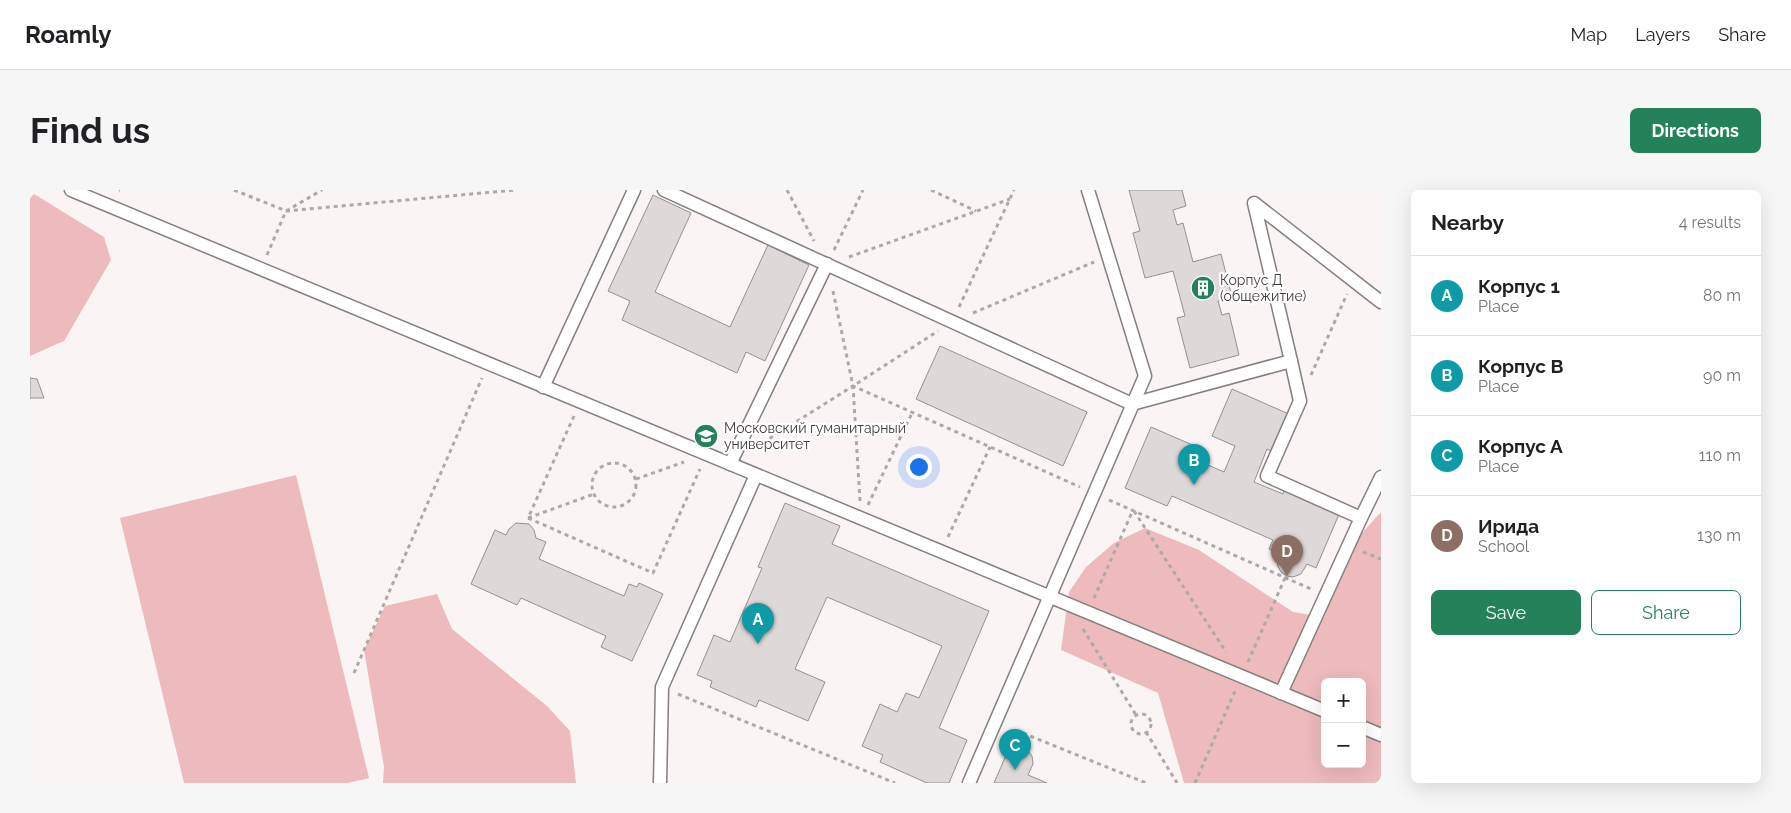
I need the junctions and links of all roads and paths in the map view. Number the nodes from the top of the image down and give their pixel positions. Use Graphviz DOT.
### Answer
graph roads {
  1 [pos="71,190"];
  2 [pos="234,190"];
  3 [pos="322,190"];
  4 [pos="515,190"];
  5 [pos="634,190"];
  6 [pos="664,190"];
  7 [pos="787,190"];
  8 [pos="863,190"];
  9 [pos="931,190"];
  10 [pos="1014,190"];
  11 [pos="1088,190"];
  12 [pos="1010,199"];
  13 [pos="286,211"];
  14 [pos="976,211"];
  15 [pos="1108,256"];
  16 [pos="827,264"];
  17 [pos="260,269"];
  18 [pos="1353,280"];
  19 [pos="1381,302"];
  20 [pos="952,322"];
  21 [pos="1291,360"];
  22 [pos="488,363"];
  23 [pos="544,386"];
  24 [pos="852,386"];
  25 [pos="1300,401"];
  26 [pos="581,402"];
  27 [pos="1132,404"];
  28 [pos="912,413"];
  29 [pos="990,447"];
  30 [pos="754,448"];
  31 [pos="706,454"];
  32 [pos="730,464"];
  33 [pos="756,475"];
  34 [pos="1381,476"];
  35 [pos="636,479"];
  36 [pos="1094,493"];
  37 [pos="594,494"];
  38 [pos="1133,510"];
  39 [pos="528,518"];
  40 [pos="1361,518"];
  41 [pos="861,519"];
  42 [pos="941,552"];
  43 [pos="1286,578"];
  44 [pos="1326,595"];
  45 [pos="1049,597"];
  46 [pos="1228,655"];
  47 [pos="1248,663"];
  48 [pos="354,673"];
  49 [pos="662,688"];
  50 [pos="1236,691"];
  51 [pos="1281,693"];
  52 [pos="1321,709"];
  53 [pos="1366,729"];
  54 [pos="1146,732"];
  55 [pos="1023,733"];
  56 [pos="1381,735"];
  57 [pos="660,783"];
  58 [pos="894,783"];
  59 [pos="969,783"];
  60 [pos="1146,783"];
  61 [pos="1177,783"];
  62 [pos="1195,783"];
  1 -- 17 [label="lane"];
  2 -- 13 [label="path"];
  3 -- 13 [label="path"];
  4 -- 13 [label="path"];
  5 -- 23 [label="lane"];
  6 -- 16 [label="lane"];
  7 -- 16 [label="path"];
  8 -- 16 [label="path"];
  9 -- 14 [label="path"];
  10 -- 12 [label="path"];
  11 -- 15 [label="lane"];
  12 -- 14 [label="path"];
  12 -- 20 [label="path"];
  13 -- 17 [label="path"];
  14 -- 16 [label="path"];
  15 -- 20 [label="path"];
  15 -- 27 [label="lane"];
  16 -- 20 [label="lane"];
  16 -- 24 [label="path"];
  16 -- 32 [label="lane"];
  17 -- 22 [label="lane"];
  18 -- 19 [label="lane"];
  18 -- 21 [label="lane"];
  18 -- 25 [label="path"];
  20 -- 24 [label="path"];
  20 -- 27 [label="lane"];
  21 -- 25 [label="lane"];
  21 -- 27 [label="lane"];
  22 -- 23 [label="lane"];
  22 -- 48 [label="path"];
  23 -- 26 [label="lane"];
  24 -- 28 [label="path"];
  24 -- 30 [label="path"];
  24 -- 41 [label="path"];
  25 -- 40 [label="lane"];
  26 -- 31 [label="lane"];
  26 -- 39 [label="path"];
  27 -- 36 [label="lane"];
  28 -- 29 [label="path"];
  28 -- 41 [label="path"];
  29 -- 36 [label="path"];
  29 -- 42 [label="path"];
  31 -- 32 [label="lane"];
  31 -- 35 [label="path"];
  31 -- 39 [label="path"];
  32 -- 33 [label="lane"];
  33 -- 41 [label="lane"];
  33 -- 49 [label="lane"];
  34 -- 40 [label="lane"];
  35 -- 37 [label="path"];
  35 -- 37 [label="path"];
  36 -- 38 [label="path"];
  36 -- 45 [label="lane"];
  37 -- 39 [label="path"];
  38 -- 43 [label="path"];
  38 -- 46 [label="path"];
  40 -- 44 [label="lane"];
  41 -- 42 [label="lane"];
  42 -- 45 [label="lane"];
  43 -- 44 [label="path"];
  43 -- 47 [label="path"];
  44 -- 51 [label="lane"];
  45 -- 51 [label="lane"];
  45 -- 59 [label="lane"];
  49 -- 57 [label="lane"];
  49 -- 58 [label="path"];
  50 -- 62 [label="path"];
  51 -- 52 [label="lane"];
  53 -- 56 [label="lane"];
  54 -- 54 [label="path"];
  54 -- 61 [label="path"];
  55 -- 60 [label="path"];
}
